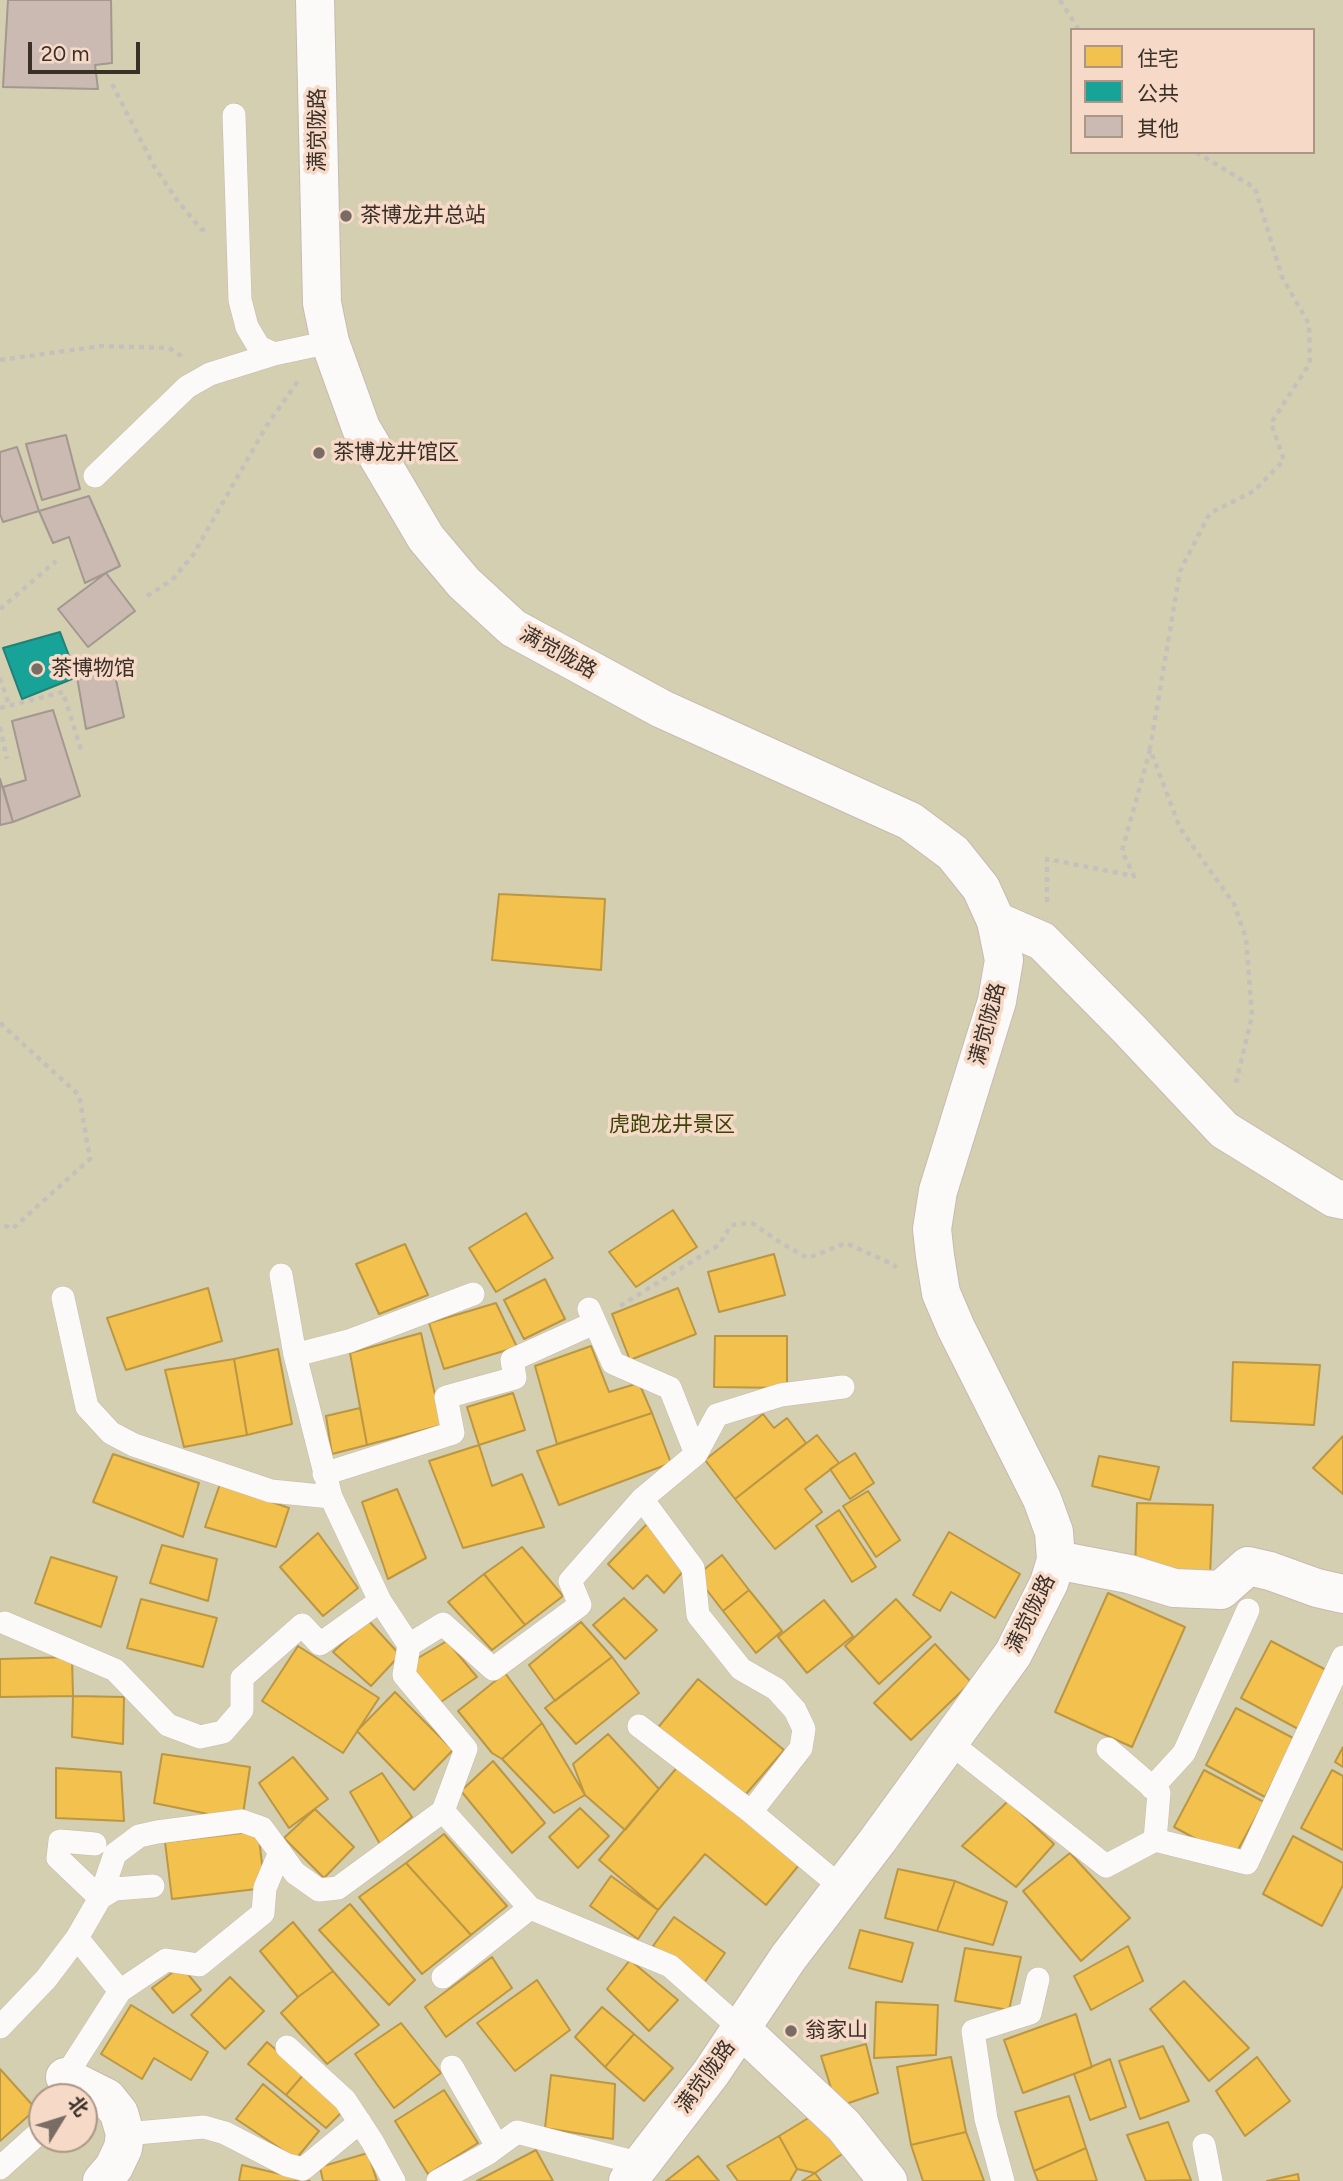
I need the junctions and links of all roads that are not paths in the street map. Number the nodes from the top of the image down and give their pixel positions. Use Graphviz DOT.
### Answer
graph roads {
  1 [pos="315,0"];
  2 [pos="234,115"];
  3 [pos="330,342"];
  4 [pos="274,354"];
  5 [pos="95,477"];
  6 [pos="996,920"];
  7 [pos="1343,1200"];
  8 [pos="281,1275"];
  9 [pos="473,1294"];
  10 [pos="63,1298"];
  11 [pos="295,1355"];
  12 [pos="843,1387"];
  13 [pos="696,1454"];
  14 [pos="324,1474"];
  15 [pos="331,1497"];
  16 [pos="642,1499"];
  17 [pos="1056,1560"];
  18 [pos="1343,1594"];
  19 [pos="380,1601"];
  20 [pos="1248,1610"];
  21 [pos="5,1623"];
  22 [pos="409,1645"];
  23 [pos="1343,1657"];
  24 [pos="639,1726"];
  25 [pos="948,1741"];
  26 [pos="1108,1749"];
  27 [pos="1153,1788"];
  28 [pos="443,1811"];
  29 [pos="751,1812"];
  30 [pos="1155,1840"];
  31 [pos="95,1844"];
  32 [pos="280,1852"];
  33 [pos="153,1886"];
  34 [pos="841,1887"];
  35 [pos="100,1898"];
  36 [pos="530,1908"];
  37 [pos="77,1938"];
  38 [pos="443,1977"];
  39 [pos="1038,1979"];
  40 [pos="120,1991"];
  41 [pos="0,2026"];
  42 [pos="741,2029"];
  43 [pos="287,2047"];
  44 [pos="452,2067"];
  45 [pos="64,2083"];
  46 [pos="98,2096"];
  47 [pos="360,2122"];
  48 [pos="125,2134"];
  49 [pos="28,2143"];
  50 [pos="1204,2145"];
  51 [pos="497,2146"];
  52 [pos="0,2168"];
  53 [pos="634,2172"];
  54 [pos="102,2181"];
  55 [pos="394,2181"];
  56 [pos="438,2181"];
  57 [pos="888,2181"];
  58 [pos="1003,2181"];
  59 [pos="1211,2181"];
  1 -- 3 [label="street, 满觉陇路"];
  2 -- 4 [label="lane"];
  3 -- 4 [label="lane"];
  3 -- 6 [label="street, 满觉陇路"];
  4 -- 5 [label="lane"];
  6 -- 7 [label="street"];
  6 -- 17 [label="street, 满觉陇路"];
  8 -- 11 [label="lane"];
  9 -- 11 [label="lane"];
  10 -- 15 [label="lane"];
  11 -- 14 [label="lane"];
  12 -- 13 [label="lane"];
  13 -- 14 [label="lane"];
  13 -- 16 [label="lane"];
  14 -- 15 [label="lane"];
  15 -- 19 [label="lane"];
  16 -- 22 [label="lane"];
  16 -- 29 [label="lane"];
  17 -- 18 [label="street"];
  17 -- 25 [label="street, 满觉陇路"];
  19 -- 21 [label="lane"];
  19 -- 22 [label="lane"];
  20 -- 27 [label="lane"];
  22 -- 28 [label="lane"];
  23 -- 30 [label="lane"];
  24 -- 29 [label="lane"];
  25 -- 30 [label="lane"];
  25 -- 34 [label="street, 满觉陇路"];
  26 -- 27 [label="lane"];
  27 -- 30 [label="lane"];
  28 -- 32 [label="lane"];
  28 -- 36 [label="lane"];
  29 -- 34 [label="lane"];
  31 -- 35 [label="lane"];
  32 -- 35 [label="lane"];
  32 -- 40 [label="lane"];
  33 -- 35 [label="lane"];
  34 -- 42 [label="street, 满觉陇路"];
  35 -- 37 [label="lane"];
  36 -- 38 [label="lane"];
  36 -- 42 [label="lane"];
  37 -- 40 [label="lane"];
  37 -- 41 [label="lane"];
  39 -- 58 [label="lane"];
  40 -- 45 [label="lane"];
  42 -- 53 [label="street, 满觉陇路"];
  42 -- 57 [label="street"];
  43 -- 47 [label="lane"];
  44 -- 51 [label="lane"];
  46 -- 48 [label="street"];
  47 -- 48 [label="lane"];
  47 -- 55 [label="lane"];
  48 -- 54 [label="street"];
  49 -- 52 [label="lane"];
  50 -- 59 [label="lane"];
  51 -- 53 [label="lane"];
  51 -- 56 [label="lane"];
}
